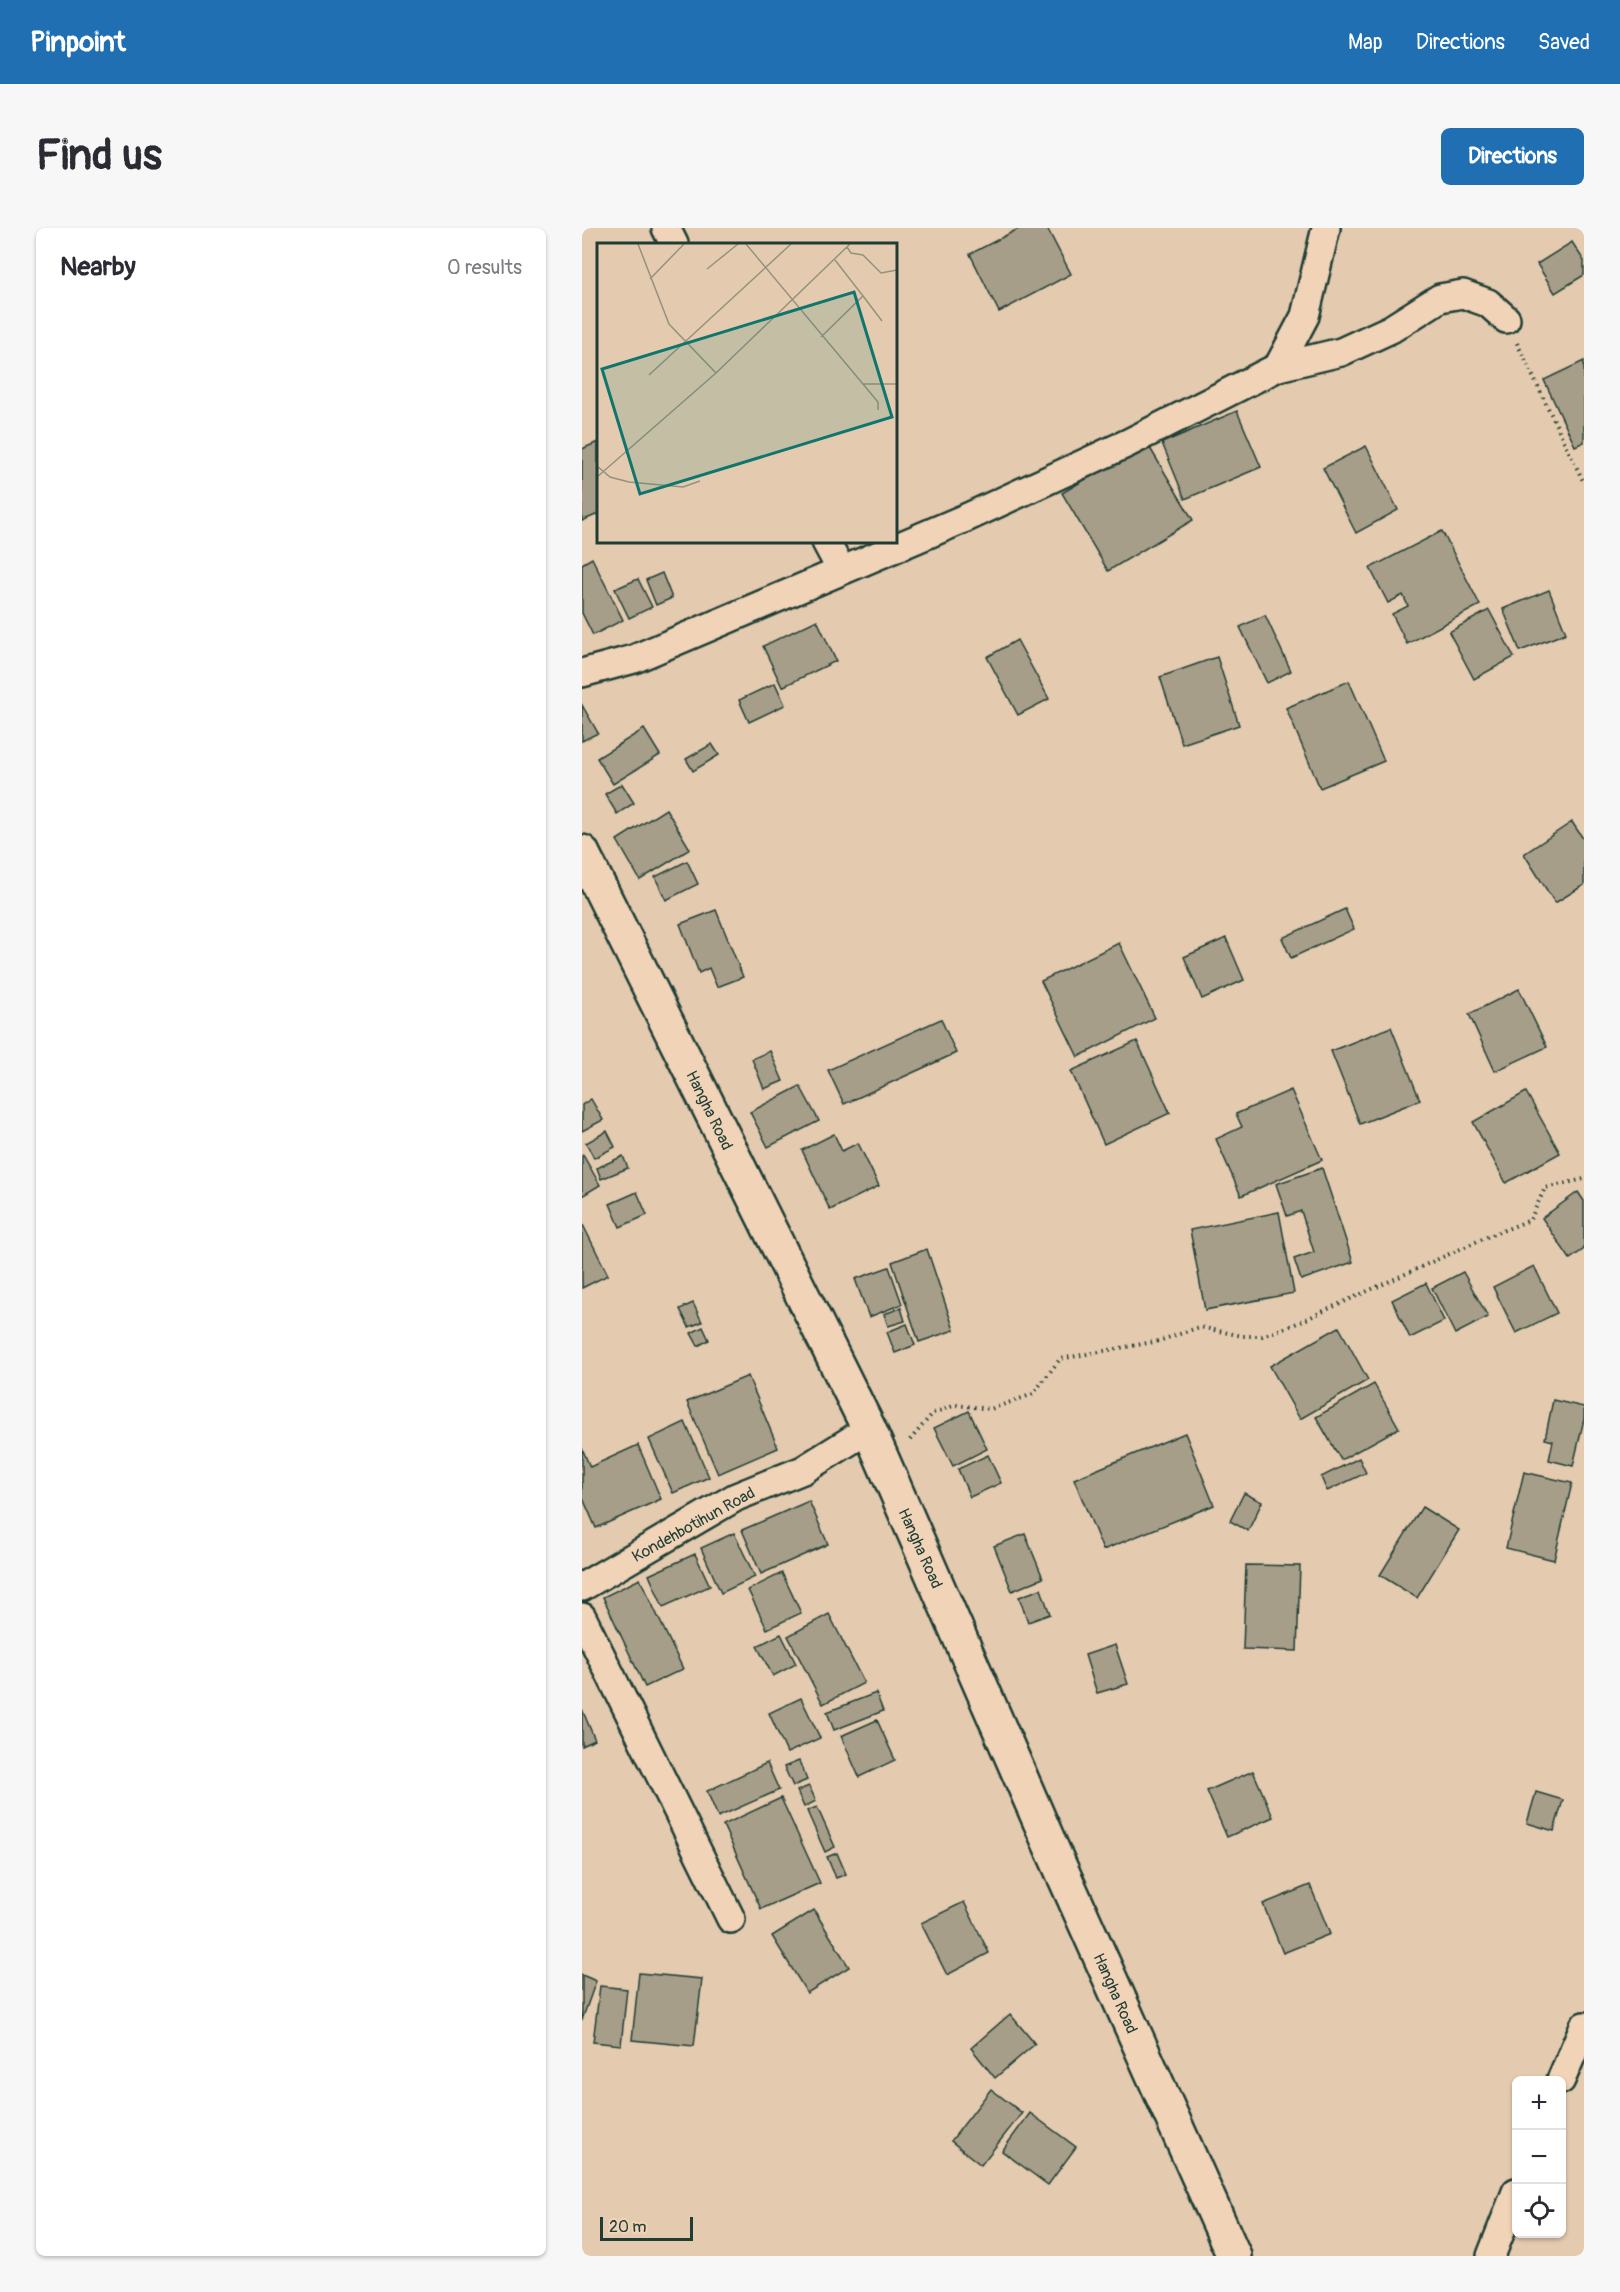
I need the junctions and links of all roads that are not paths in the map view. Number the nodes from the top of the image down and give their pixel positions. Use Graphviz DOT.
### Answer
graph roads {
  1 [pos="666,228"];
  2 [pos="1326,228"];
  3 [pos="674,243"];
  4 [pos="1506,319"];
  5 [pos="1278,367"];
  6 [pos="827,543"];
  7 [pos="841,570"];
  8 [pos="582,673"];
  9 [pos="582,852"];
  10 [pos="868,1429"];
  11 [pos="582,1587"];
  12 [pos="582,1617"];
  13 [pos="731,1919"];
  14 [pos="1584,2026"];
  15 [pos="1563,2076"];
  16 [pos="1512,2202"];
  17 [pos="1234,2256"];
  18 [pos="1491,2256"];
  1 -- 3 [label="street"];
  2 -- 5 [label="street"];
  4 -- 5 [label="street"];
  5 -- 7 [label="street"];
  6 -- 7 [label="street"];
  7 -- 8 [label="street"];
  9 -- 10 [label="highway, Hangha Road"];
  10 -- 11 [label="street, Kondehbotihun Road"];
  10 -- 17 [label="highway, Hangha Road"];
  12 -- 13 [label="street"];
  14 -- 15 [label="street"];
  16 -- 18 [label="street"];
}
